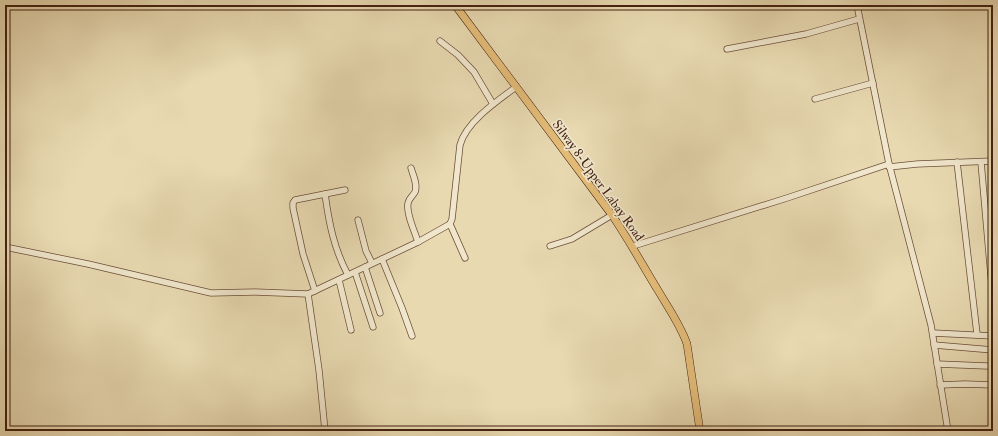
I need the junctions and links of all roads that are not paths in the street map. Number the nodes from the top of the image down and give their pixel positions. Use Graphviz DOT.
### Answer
graph roads {
  1 [pos="455,5"];
  2 [pos="857,5"];
  3 [pos="859,19"];
  4 [pos="440,41"];
  5 [pos="727,49"];
  6 [pos="873,83"];
  7 [pos="516,87"];
  8 [pos="815,100"];
  9 [pos="494,104"];
  10 [pos="993,161"];
  11 [pos="957,162"];
  12 [pos="981,162"];
  13 [pos="889,166"];
  14 [pos="411,168"];
  15 [pos="345,190"];
  16 [pos="324,194"];
  17 [pos="612,215"];
  18 [pos="358,220"];
  19 [pos="450,224"];
  20 [pos="418,242"];
  21 [pos="550,246"];
  22 [pos="632,246"];
  23 [pos="5,247"];
  24 [pos="465,258"];
  25 [pos="382,259"];
  26 [pos="372,264"];
  27 [pos="365,267"];
  28 [pos="355,272"];
  29 [pos="348,275"];
  30 [pos="339,280"];
  31 [pos="315,291"];
  32 [pos="308,294"];
  33 [pos="993,299"];
  34 [pos="380,313"];
  35 [pos="373,327"];
  36 [pos="351,330"];
  37 [pos="933,334"];
  38 [pos="977,334"];
  39 [pos="412,336"];
  40 [pos="993,336"];
  41 [pos="934,346"];
  42 [pos="993,350"];
  43 [pos="937,364"];
  44 [pos="987,366"];
  45 [pos="940,385"];
  46 [pos="993,385"];
  47 [pos="325,431"];
  48 [pos="700,431"];
  49 [pos="948,431"];
  1 -- 7 [label="main road, Silway 8-Upper Labay Road"];
  2 -- 3 [label="street"];
  3 -- 5 [label="street"];
  3 -- 6 [label="street"];
  4 -- 9 [label="street"];
  6 -- 8 [label="street"];
  6 -- 13 [label="street"];
  7 -- 9 [label="street"];
  7 -- 17 [label="main road, Silway 8-Upper Labay Road"];
  9 -- 19 [label="street"];
  10 -- 12 [label="street"];
  11 -- 12 [label="street"];
  11 -- 13 [label="street"];
  11 -- 38 [label="street"];
  12 -- 33 [label="street"];
  13 -- 22 [label="street"];
  13 -- 37 [label="street"];
  14 -- 20 [label="street"];
  15 -- 16 [label="street"];
  16 -- 29 [label="street"];
  16 -- 31 [label="street"];
  17 -- 21 [label="street"];
  17 -- 22 [label="main road, Silway 8-Upper Labay Road"];
  18 -- 26 [label="street"];
  19 -- 20 [label="street"];
  19 -- 24 [label="street"];
  20 -- 25 [label="street"];
  22 -- 48 [label="main road, Silway 8-Upper Labay Road"];
  23 -- 32 [label="street"];
  25 -- 26 [label="street"];
  25 -- 39 [label="street"];
  26 -- 27 [label="street"];
  27 -- 28 [label="street"];
  27 -- 34 [label="street"];
  28 -- 29 [label="street"];
  28 -- 35 [label="street"];
  29 -- 30 [label="street"];
  30 -- 31 [label="street"];
  30 -- 36 [label="street"];
  31 -- 32 [label="street"];
  32 -- 47 [label="street"];
  37 -- 38 [label="street"];
  37 -- 41 [label="street"];
  38 -- 40 [label="street"];
  41 -- 42 [label="street"];
  41 -- 43 [label="street"];
  43 -- 44 [label="street"];
  43 -- 45 [label="street"];
  45 -- 46 [label="street"];
  45 -- 49 [label="street"];
}
